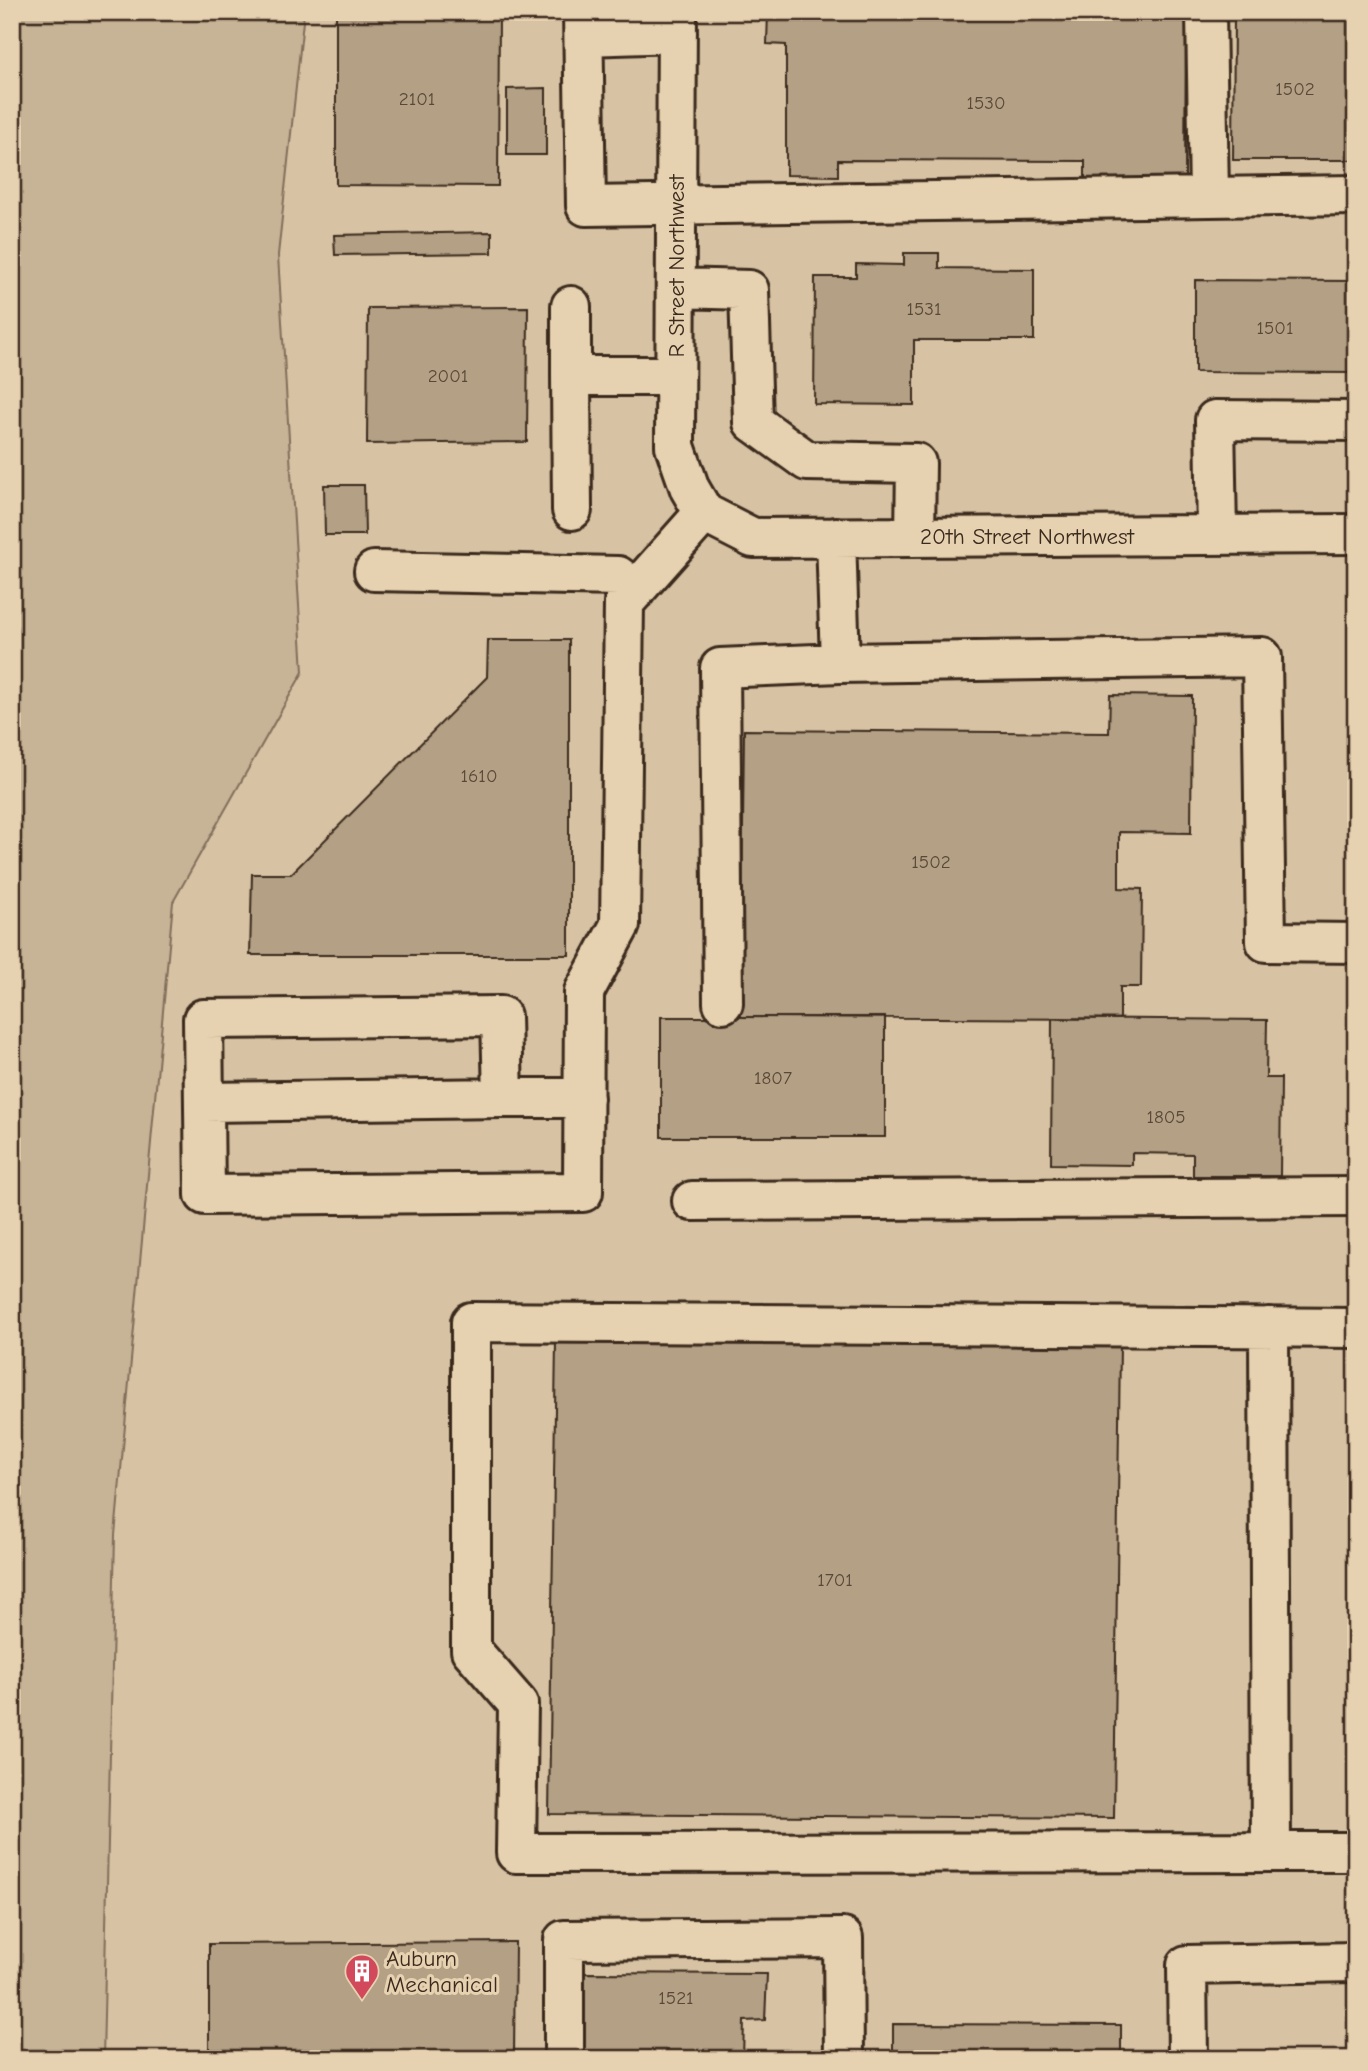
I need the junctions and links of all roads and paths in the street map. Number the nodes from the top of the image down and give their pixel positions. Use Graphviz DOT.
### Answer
graph roads {
  1 [pos="1206,12"];
  2 [pos="677,23"];
  3 [pos="584,24"];
  4 [pos="1356,195"];
  5 [pos="1209,197"];
  6 [pos="676,205"];
  7 [pos="676,288"];
  8 [pos="571,306"];
  9 [pos="571,376"];
  10 [pos="675,376"];
  11 [pos="1356,421"];
  12 [pos="572,510"];
  13 [pos="704,513"];
  14 [pos="1356,534"];
  15 [pos="1217,535"];
  16 [pos="836,537"];
  17 [pos="915,537"];
  18 [pos="373,571"];
  19 [pos="636,590"];
  20 [pos="840,663"];
  21 [pos="1356,943"];
  22 [pos="723,1003"];
  23 [pos="503,1098"];
  24 [pos="584,1098"];
  25 [pos="205,1102"];
  26 [pos="1356,1197"];
  27 [pos="692,1200"];
  28 [pos="1269,1327"];
  29 [pos="1356,1328"];
  30 [pos="1270,1852"];
  31 [pos="1356,1852"];
  32 [pos="1356,1962"];
  33 [pos="564,2059"];
  34 [pos="844,2059"];
  35 [pos="1188,2059"];
  1 -- 5 [label="street"];
  2 -- 3 [label="street"];
  2 -- 6 [label="street, R Street Northwest"];
  3 -- 6 [label="street"];
  4 -- 5 [label="street"];
  5 -- 6 [label="street"];
  6 -- 7 [label="street, R Street Northwest"];
  7 -- 10 [label="street, R Street Northwest"];
  7 -- 17 [label="street"];
  8 -- 9 [label="street"];
  9 -- 10 [label="street"];
  9 -- 12 [label="street"];
  10 -- 13 [label="street, R Street Northwest"];
  11 -- 15 [label="street"];
  13 -- 16 [label="street, 20th Street Northwest"];
  13 -- 19 [label="street"];
  14 -- 15 [label="street, 20th Street Northwest"];
  15 -- 17 [label="street, 20th Street Northwest"];
  16 -- 17 [label="street, 20th Street Northwest"];
  16 -- 20 [label="street"];
  18 -- 19 [label="street"];
  19 -- 24 [label="street"];
  20 -- 21 [label="street"];
  20 -- 22 [label="street"];
  23 -- 24 [label="street"];
  23 -- 25 [label="street"];
  23 -- 25 [label="street"];
  24 -- 25 [label="street"];
  26 -- 27 [label="street"];
  28 -- 29 [label="street"];
  28 -- 30 [label="street"];
  28 -- 30 [label="street"];
  30 -- 31 [label="street"];
  32 -- 35 [label="street"];
  33 -- 34 [label="street"];
}
